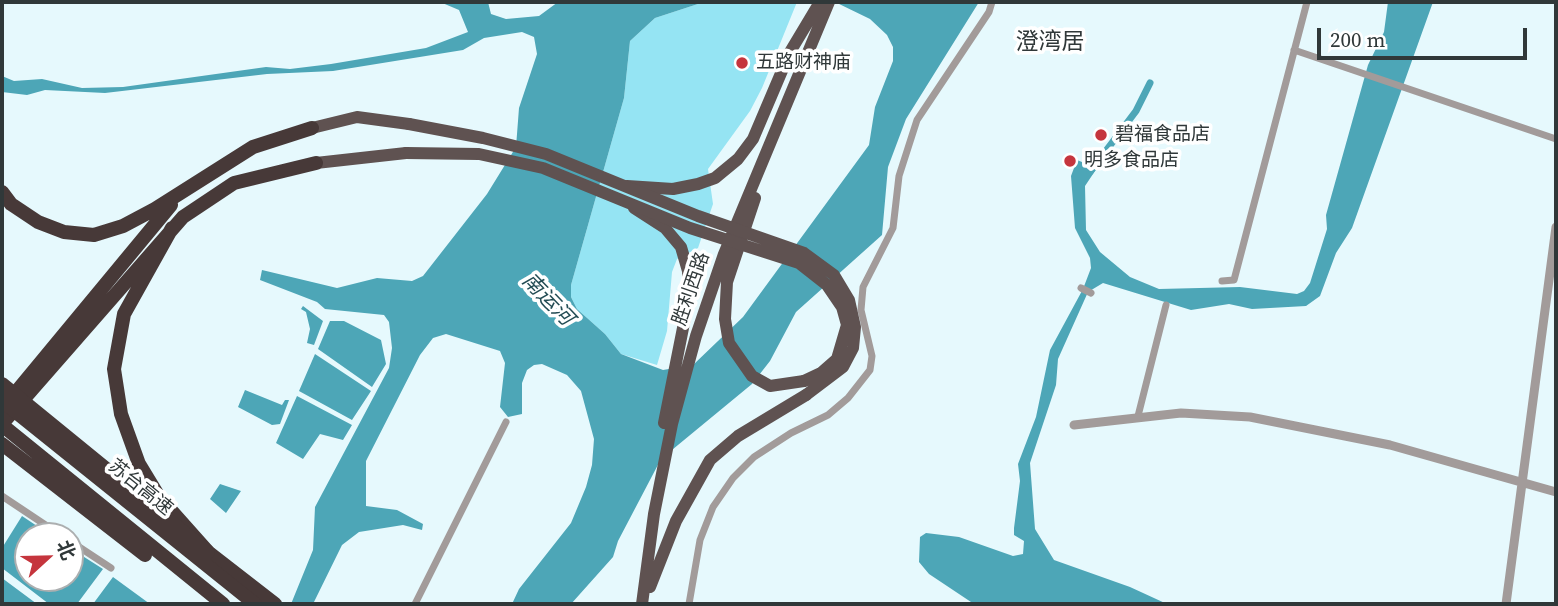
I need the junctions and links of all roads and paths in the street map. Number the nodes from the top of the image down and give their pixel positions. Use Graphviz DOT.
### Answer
graph roads {
  1 [pos="820,2"];
  2 [pos="829,2"];
  3 [pos="992,2"];
  4 [pos="1307,2"];
  5 [pos="1294,50"];
  6 [pos="785,107"];
  7 [pos="312,128"];
  8 [pos="1556,139"];
  9 [pos="316,163"];
  10 [pos="625,186"];
  11 [pos="184,191"];
  12 [pos="2,192"];
  13 [pos="618,199"];
  14 [pos="172,228"];
  15 [pos="1556,228"];
  16 [pos="1222,281"];
  17 [pos="1081,288"];
  18 [pos="1091,293"];
  19 [pos="1166,305"];
  20 [pos="2,384"];
  21 [pos="2,401"];
  22 [pos="2,410"];
  23 [pos="1138,416"];
  24 [pos="506,422"];
  25 [pos="664,423"];
  26 [pos="2,424"];
  27 [pos="1073,425"];
  28 [pos="2,444"];
  29 [pos="1525,484"];
  30 [pos="1556,492"];
  31 [pos="2,496"];
  32 [pos="41,522"];
  33 [pos="84,550"];
  34 [pos="208,552"];
  35 [pos="111,568"];
  36 [pos="215,604"];
  37 [pos="223,604"];
  38 [pos="255,604"];
  39 [pos="275,604"];
  40 [pos="415,604"];
  41 [pos="634,604"];
  42 [pos="643,604"];
  43 [pos="689,604"];
  44 [pos="1506,604"];
  1 -- 10 [label="main road"];
  1 -- 25 [label="main road, 胜利西路"];
  2 -- 6 [label="main road, 胜利西路"];
  3 -- 43 [label="street"];
  4 -- 5 [label="street"];
  5 -- 8 [label="street"];
  5 -- 16 [label="street"];
  6 -- 13 [label="main road, bridge"];
  6 -- 42 [label="main road, 胜利西路"];
  7 -- 10 [label="main road, bridge"];
  7 -- 11 [label="highway"];
  9 -- 13 [label="main road, bridge"];
  9 -- 14 [label="highway"];
  10 -- 42 [label="main road, bridge"];
  11 -- 12 [label="highway"];
  11 -- 22 [label="highway"];
  13 -- 25 [label="main road, bridge"];
  14 -- 26 [label="highway"];
  14 -- 34 [label="highway, bridge"];
  15 -- 29 [label="street"];
  17 -- 18 [label="street"];
  19 -- 23 [label="street"];
  20 -- 34 [label="highway, bridge"];
  21 -- 38 [label="highway, 苏台高速, bridge"];
  23 -- 27 [label="street"];
  23 -- 29 [label="street"];
  24 -- 40 [label="street"];
  25 -- 41 [label="main road, 胜利西路"];
  26 -- 37 [label="highway, 苏台高速"];
  28 -- 36 [label="highway"];
  29 -- 30 [label="street"];
  29 -- 44 [label="street"];
  31 -- 32 [label="street"];
  33 -- 35 [label="street"];
  34 -- 39 [label="highway"];
}
